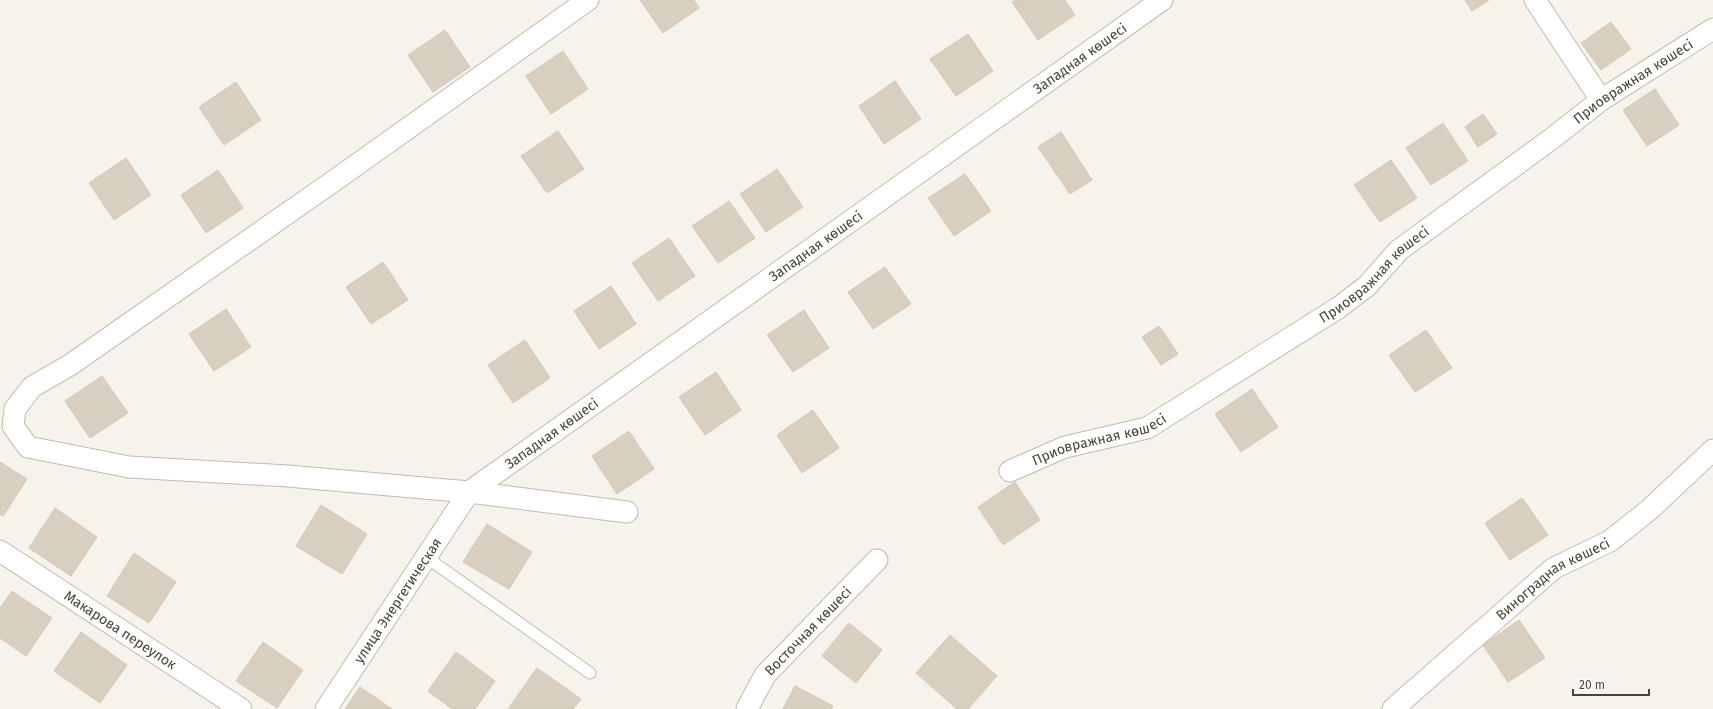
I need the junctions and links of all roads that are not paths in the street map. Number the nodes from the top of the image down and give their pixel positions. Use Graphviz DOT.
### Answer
graph roads {
  1 [pos="588,0"];
  2 [pos="1162,0"];
  3 [pos="1535,0"];
  4 [pos="1713,29"];
  5 [pos="1601,100"];
  6 [pos="1713,450"];
  7 [pos="1010,471"];
  8 [pos="469,492"];
  9 [pos="627,512"];
  10 [pos="0,551"];
  11 [pos="426,557"];
  12 [pos="877,560"];
  13 [pos="590,673"];
  14 [pos="241,709"];
  15 [pos="326,709"];
  16 [pos="747,709"];
  17 [pos="1393,709"];
  1 -- 8 [label="street"];
  2 -- 8 [label="street, Западная көшесі"];
  3 -- 5 [label="street"];
  4 -- 5 [label="street, Приовражная көшесі"];
  5 -- 7 [label="street, Приовражная көшесі"];
  6 -- 17 [label="street, Виноградная көшесі"];
  8 -- 9 [label="street"];
  8 -- 11 [label="street, улица Энергетическая"];
  10 -- 14 [label="street, Макарова переулок"];
  11 -- 13 [label="lane"];
  11 -- 15 [label="street, улица Энергетическая"];
  12 -- 16 [label="street, Восточная көшесі"];
}
